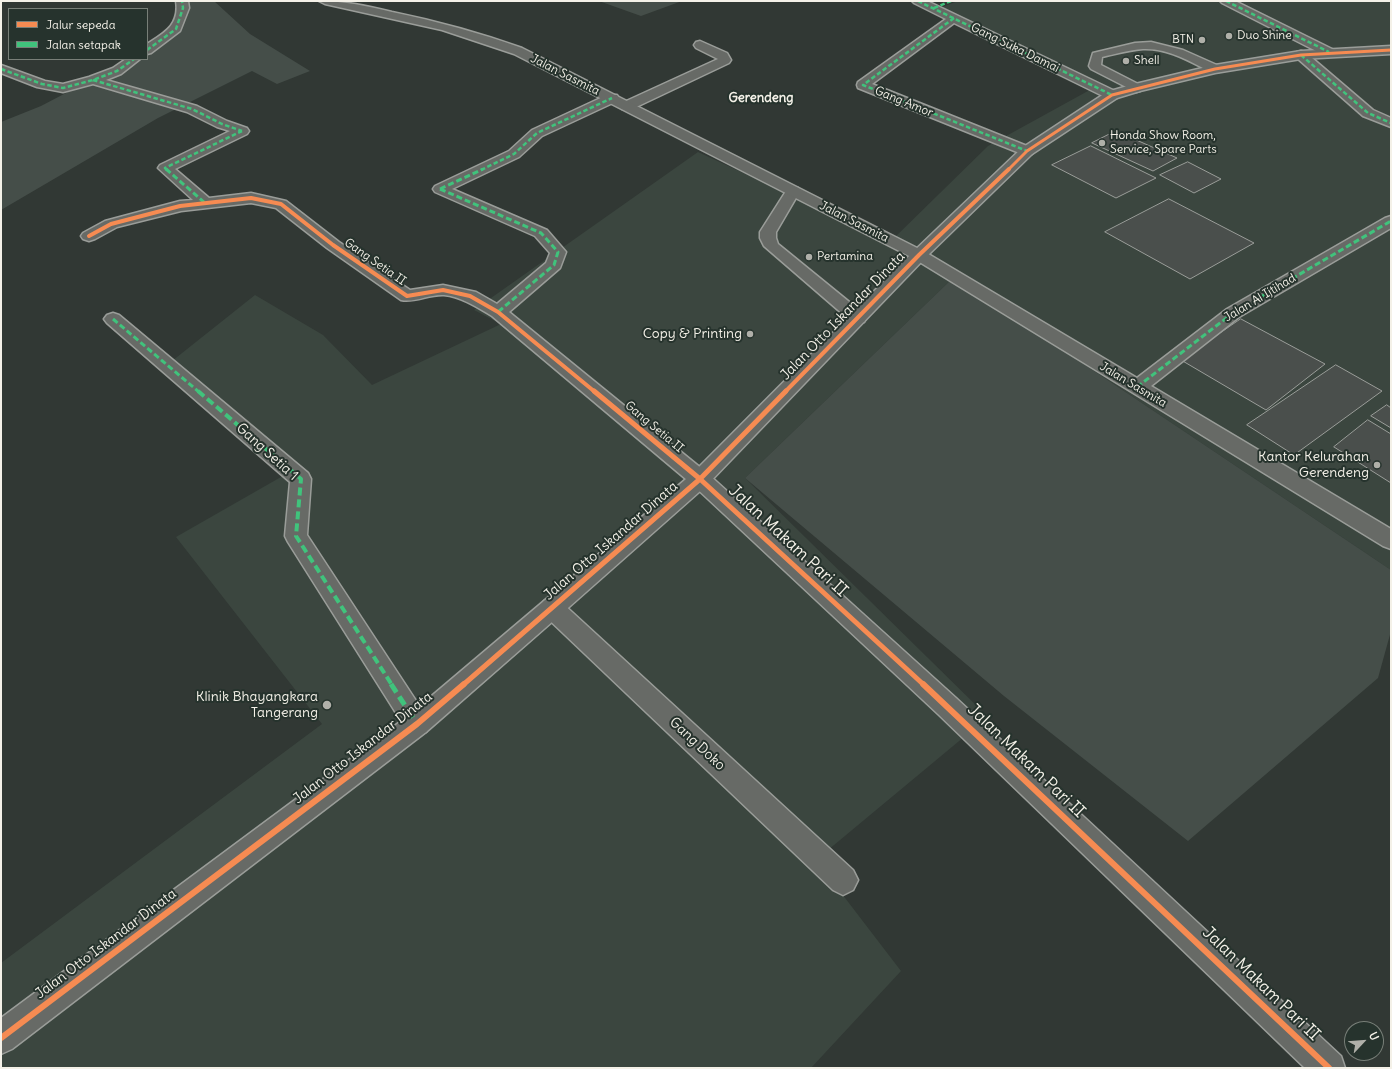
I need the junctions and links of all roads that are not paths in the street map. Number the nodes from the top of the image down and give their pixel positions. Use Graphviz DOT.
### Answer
graph roads {
  1 [pos="182,1"];
  2 [pos="325,1"];
  3 [pos="918,1"];
  4 [pos="951,1"];
  5 [pos="1226,1"];
  6 [pos="934,8"];
  7 [pos="954,18"];
  8 [pos="700,45"];
  9 [pos="148,49"];
  10 [pos="1391,50"];
  11 [pos="1330,53"];
  12 [pos="1301,55"];
  13 [pos="133,60"];
  14 [pos="1,69"];
  15 [pos="1215,69"];
  16 [pos="93,80"];
  17 [pos="1136,88"];
  18 [pos="1112,95"];
  19 [pos="612,98"];
  20 [pos="628,106"];
  21 [pos="1391,123"];
  22 [pos="1027,151"];
  23 [pos="793,191"];
  24 [pos="205,202"];
  25 [pos="1391,221"];
  26 [pos="89,236"];
  27 [pos="919,255"];
  28 [pos="498,312"];
  29 [pos="858,318"];
  30 [pos="113,319"];
  31 [pos="1137,387"];
  32 [pos="700,479"];
  33 [pos="1391,540"];
  34 [pos="552,608"];
  35 [pos="417,724"];
  36 [pos="844,880"];
  37 [pos="1,1038"];
  38 [pos="1329,1068"];
  1 -- 9 [label="main road"];
  2 -- 19 [label="main road, Jalan Sasmita"];
  3 -- 6 [label="main road, Gang Suka Damai"];
  4 -- 6 [label="main road"];
  5 -- 11 [label="main road"];
  6 -- 7 [label="main road, Gang Suka Damai"];
  7 -- 18 [label="main road, Gang Suka Damai"];
  7 -- 22 [label="main road, Gang Amor"];
  8 -- 20 [label="main road"];
  10 -- 11 [label="main road, Jalan Otto Iskandar Dinata"];
  11 -- 12 [label="main road, Jalan Otto Iskandar Dinata"];
  12 -- 15 [label="main road, Jalan Otto Iskandar Dinata"];
  12 -- 21 [label="main road"];
  13 -- 16 [label="main road"];
  14 -- 16 [label="main road"];
  15 -- 17 [label="main road, Jalan Otto Iskandar Dinata"];
  15 -- 17 [label="lane"];
  16 -- 24 [label="main road"];
  17 -- 18 [label="main road, Jalan Otto Iskandar Dinata"];
  18 -- 22 [label="main road, Jalan Otto Iskandar Dinata"];
  19 -- 20 [label="main road, Jalan Sasmita"];
  19 -- 28 [label="main road"];
  20 -- 23 [label="main road, Jalan Sasmita"];
  22 -- 27 [label="main road, Jalan Otto Iskandar Dinata"];
  23 -- 27 [label="main road, Jalan Sasmita"];
  23 -- 29 [label="lane"];
  24 -- 26 [label="main road, Gang Setia II"];
  24 -- 28 [label="main road, Gang Setia II"];
  25 -- 31 [label="main road, Jalan Al Ijtihad"];
  27 -- 29 [label="main road, Jalan Otto Iskandar Dinata"];
  27 -- 31 [label="main road, Jalan Sasmita"];
  28 -- 32 [label="main road, Gang Setia II"];
  29 -- 32 [label="main road, Jalan Otto Iskandar Dinata"];
  30 -- 35 [label="main road, Gang Setia 1"];
  31 -- 33 [label="main road, Jalan Sasmita"];
  32 -- 34 [label="main road, Jalan Otto Iskandar Dinata"];
  32 -- 38 [label="main road, Jalan Makam Pari II"];
  34 -- 35 [label="main road, Jalan Otto Iskandar Dinata"];
  34 -- 36 [label="main road, Gang Doko"];
  35 -- 37 [label="main road, Jalan Otto Iskandar Dinata"];
}
